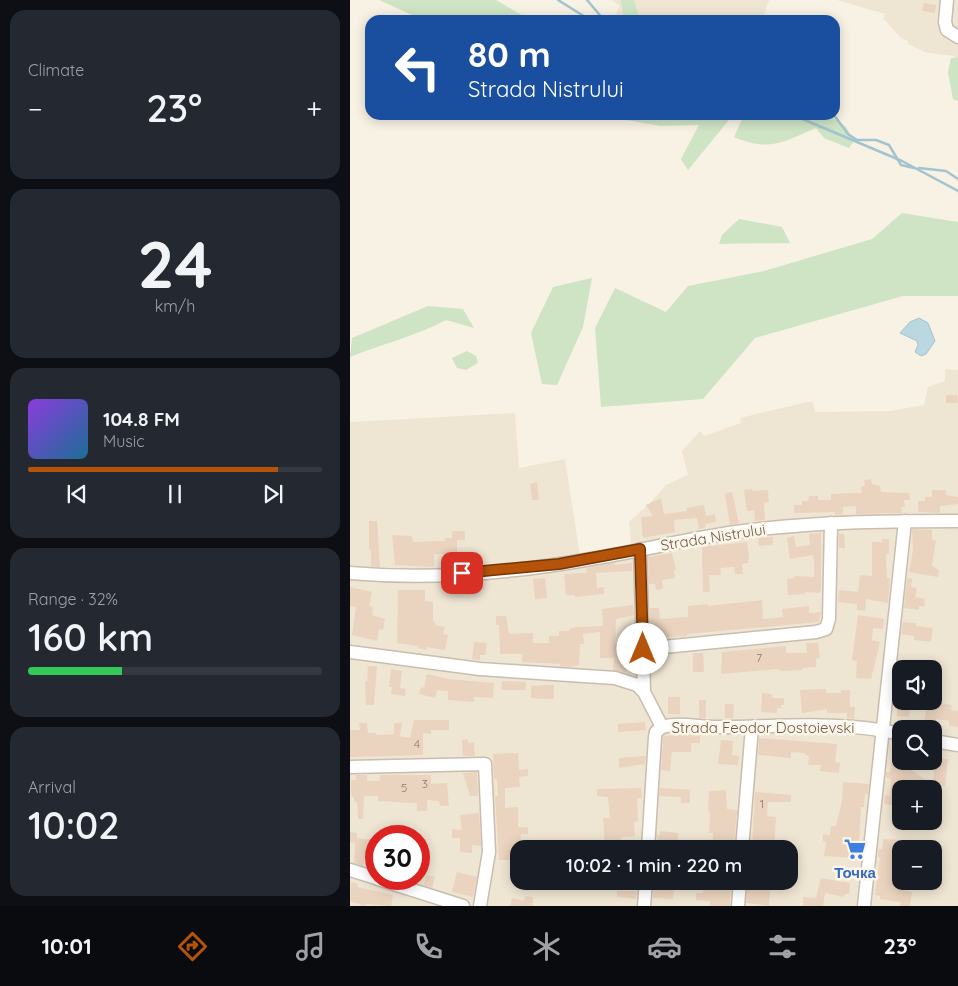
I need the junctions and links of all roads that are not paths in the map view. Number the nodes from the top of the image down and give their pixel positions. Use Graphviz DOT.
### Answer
graph roads {
  1 [pos="947,0"];
  2 [pos="958,37"];
  3 [pos="905,521"];
  4 [pos="958,521"];
  5 [pos="831,523"];
  6 [pos="640,549"];
  7 [pos="350,573"];
  8 [pos="643,649"];
  9 [pos="350,652"];
  10 [pos="644,692"];
  11 [pos="662,727"];
  12 [pos="752,727"];
  13 [pos="881,729"];
  14 [pos="892,732"];
  15 [pos="942,743"];
  16 [pos="958,746"];
  17 [pos="350,767"];
  18 [pos="648,840"];
  19 [pos="743,840"];
  20 [pos="350,870"];
  21 [pos="365,874"];
  22 [pos="414,890"];
  23 [pos="645,890"];
  24 [pos="739,890"];
  25 [pos="464,906"];
  26 [pos="480,906"];
  27 [pos="644,906"];
  28 [pos="738,906"];
  29 [pos="864,906"];
  1 -- 2 [label="street"];
  3 -- 4 [label="street, Strada Nistrului"];
  3 -- 5 [label="street, Strada Nistrului"];
  3 -- 13 [label="street"];
  5 -- 6 [label="street, Strada Nistrului"];
  5 -- 8 [label="street"];
  6 -- 7 [label="street, Strada Nistrului"];
  6 -- 8 [label="street"];
  8 -- 10 [label="street"];
  9 -- 10 [label="street"];
  10 -- 11 [label="street, Strada Feodor Dostoievski"];
  11 -- 12 [label="street, Strada Feodor Dostoievski"];
  11 -- 18 [label="street"];
  12 -- 13 [label="street, Strada Feodor Dostoievski"];
  12 -- 19 [label="street"];
  13 -- 14 [label="street, Strada Feodor Dostoievski"];
  13 -- 29 [label="street"];
  15 -- 16 [label="street"];
  17 -- 26 [label="street"];
  20 -- 21 [label="street"];
  22 -- 25 [label="street"];
  23 -- 27 [label="street"];
  24 -- 28 [label="street"];
}
